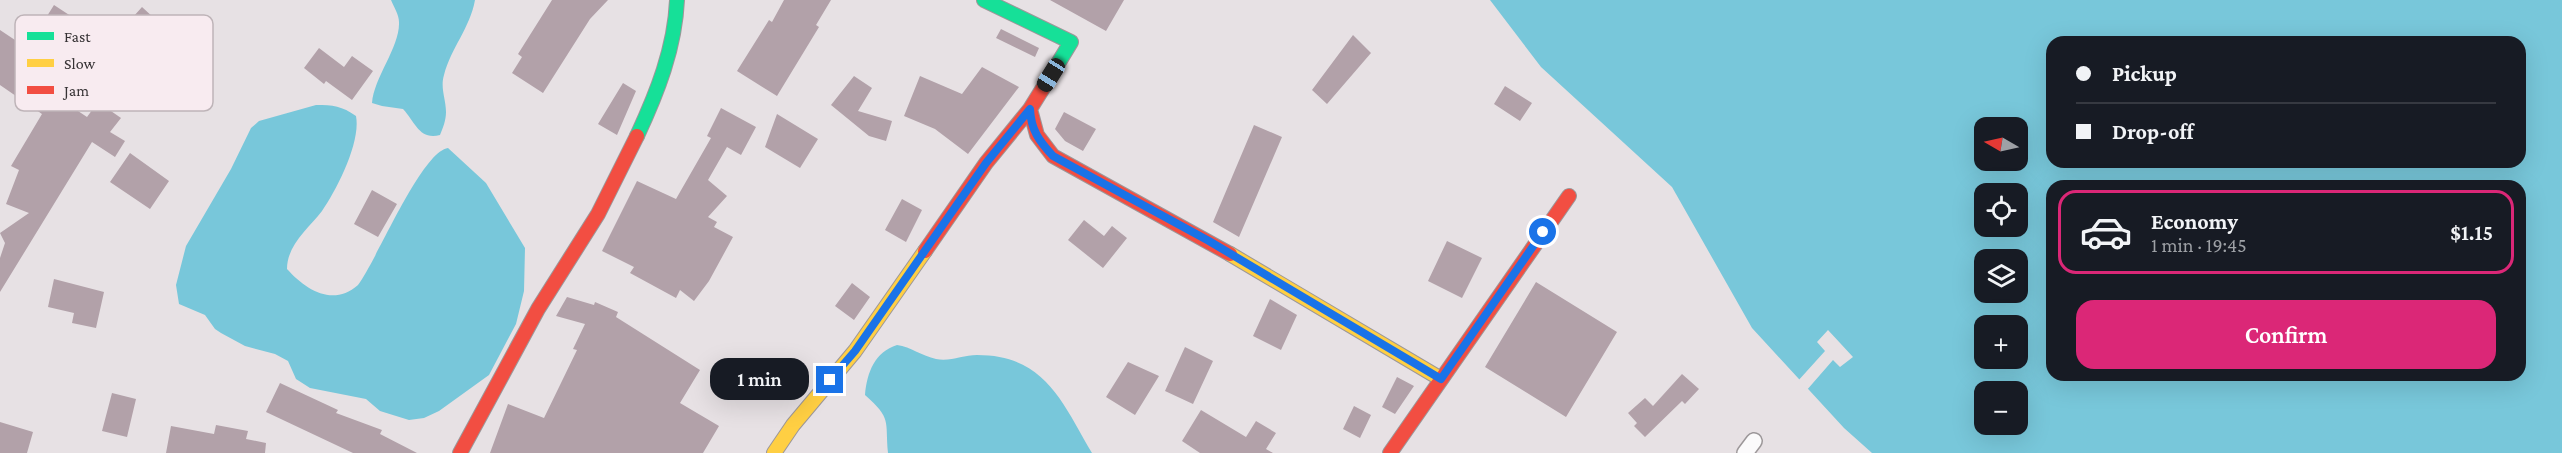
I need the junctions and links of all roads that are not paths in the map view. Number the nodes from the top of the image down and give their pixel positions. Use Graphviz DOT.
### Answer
graph roads {
  1 [pos="677,0"];
  2 [pos="984,0"];
  3 [pos="1030,109"];
  4 [pos="1569,196"];
  5 [pos="1441,379"];
  6 [pos="460,453"];
  7 [pos="774,453"];
  8 [pos="1390,453"];
  1 -- 6 [label="street"];
  2 -- 3 [label="street"];
  3 -- 5 [label="street"];
  3 -- 7 [label="street"];
  4 -- 5 [label="street"];
  5 -- 8 [label="street"];
}
